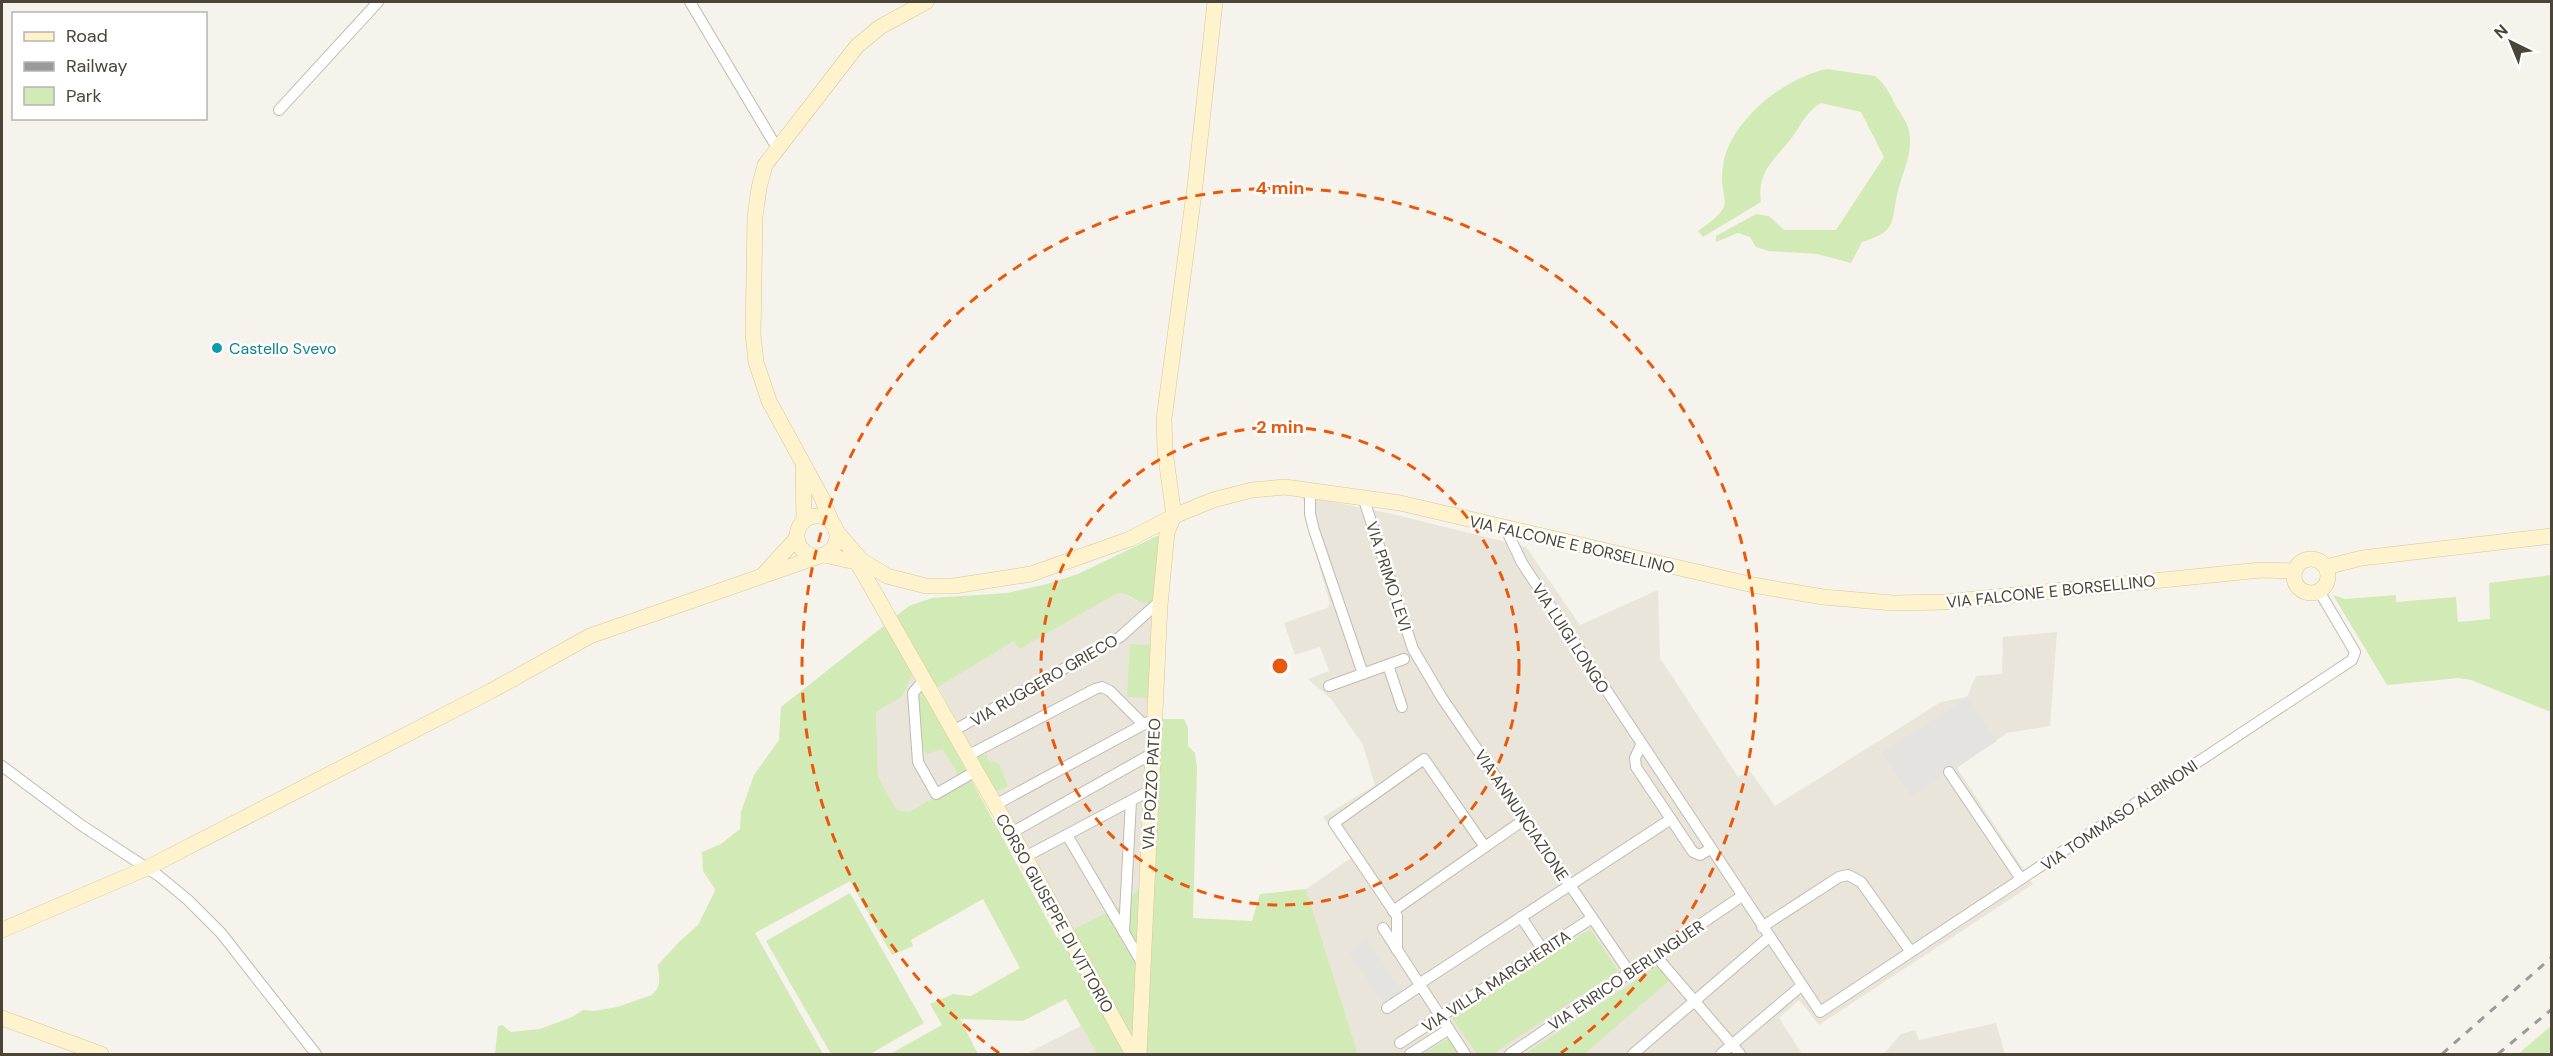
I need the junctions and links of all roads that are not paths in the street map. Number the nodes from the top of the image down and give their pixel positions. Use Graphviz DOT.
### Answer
graph roads {
  1 [pos="378,2"];
  2 [pos="690,2"];
  3 [pos="926,2"];
  4 [pos="1215,2"];
  5 [pos="279,110"];
  6 [pos="777,148"];
  7 [pos="803,465"];
  8 [pos="1310,490"];
  9 [pos="1363,497"];
  10 [pos="1174,516"];
  11 [pos="804,520"];
  12 [pos="834,526"];
  13 [pos="1506,529"];
  14 [pos="2552,536"];
  15 [pos="796,539"];
  16 [pos="821,556"];
  17 [pos="862,564"];
  18 [pos="2326,567"];
  19 [pos="2295,571"];
  20 [pos="763,575"];
  21 [pos="2319,591"];
  22 [pos="1160,601"];
  23 [pos="1416,656"];
  24 [pos="1404,659"];
  25 [pos="1388,665"];
  26 [pos="1363,674"];
  27 [pos="924,680"];
  28 [pos="1329,686"];
  29 [pos="1402,707"];
  30 [pos="1148,721"];
  31 [pos="953,731"];
  32 [pos="1641,745"];
  33 [pos="1153,753"];
  34 [pos="967,756"];
  35 [pos="2,766"];
  36 [pos="976,771"];
  37 [pos="1949,772"];
  38 [pos="1151,790"];
  39 [pos="1131,801"];
  40 [pos="995,804"];
  41 [pos="1525,819"];
  42 [pos="1671,819"];
  43 [pos="1011,832"];
  44 [pos="1067,835"];
  45 [pos="1485,847"];
  46 [pos="1710,849"];
  47 [pos="1025,858"];
  48 [pos="147,868"];
  49 [pos="2021,879"];
  50 [pos="1570,885"];
  51 [pos="1742,896"];
  52 [pos="1394,911"];
  53 [pos="1521,917"];
  54 [pos="1592,918"];
  55 [pos="1762,927"];
  56 [pos="1383,928"];
  57 [pos="2,930"];
  58 [pos="1124,933"];
  59 [pos="1769,937"];
  60 [pos="1397,950"];
  61 [pos="1543,950"];
  62 [pos="1911,952"];
  63 [pos="1655,955"];
  64 [pos="1142,963"];
  65 [pos="1630,973"];
  66 [pos="1420,985"];
  67 [pos="1802,986"];
  68 [pos="1695,1001"];
  69 [pos="1387,1008"];
  70 [pos="1820,1012"];
  71 [pos="1441,1017"];
  72 [pos="2,1018"];
  73 [pos="1449,1029"];
  74 [pos="1400,1043"];
  75 [pos="1732,1045"];
  76 [pos="101,1054"];
  77 [pos="316,1054"];
  78 [pos="1133,1054"];
  79 [pos="1139,1054"];
  80 [pos="1410,1054"];
  81 [pos="1466,1054"];
  82 [pos="1510,1054"];
  83 [pos="1633,1054"];
  84 [pos="1721,1054"];
  85 [pos="1740,1054"];
  1 -- 5 [label="street"];
  2 -- 6 [label="street"];
  3 -- 6 [label="main road, VIA FALCONE E BORSELLINO"];
  4 -- 10 [label="main road"];
  6 -- 7 [label="main road, VIA FALCONE E BORSELLINO"];
  7 -- 11 [label="main road"];
  7 -- 12 [label="main road, VIA FALCONE E BORSELLINO"];
  8 -- 9 [label="main road, VIA FALCONE E BORSELLINO"];
  8 -- 10 [label="main road, VIA FALCONE E BORSELLINO"];
  8 -- 26 [label="street"];
  9 -- 13 [label="main road, VIA FALCONE E BORSELLINO"];
  9 -- 23 [label="street, VIA PRIMO LEVI"];
  10 -- 17 [label="main road, VIA FALCONE E BORSELLINO"];
  10 -- 22 [label="main road, VIA POZZO PATEO"];
  11 -- 12 [label="main road"];
  11 -- 15 [label="main road"];
  12 -- 16 [label="main road"];
  12 -- 17 [label="main road, VIA FALCONE E BORSELLINO"];
  13 -- 19 [label="main road, VIA FALCONE E BORSELLINO"];
  13 -- 32 [label="street, VIA LUIGI LONGO"];
  14 -- 18 [label="main road"];
  15 -- 16 [label="main road"];
  15 -- 20 [label="main road"];
  16 -- 17 [label="main road, VIA FALCONE E BORSELLINO"];
  16 -- 20 [label="main road"];
  17 -- 27 [label="main road, CORSO GIUSEPPE DI VITTORIO"];
  18 -- 19 [label="main road"];
  18 -- 21 [label="main road"];
  19 -- 21 [label="main road"];
  20 -- 48 [label="main road"];
  21 -- 49 [label="street, VIA TOMMASO ALBINONI"];
  22 -- 30 [label="main road, VIA POZZO PATEO"];
  22 -- 31 [label="street, VIA RUGGERO GRIECO"];
  23 -- 41 [label="street, VIA ANNUNCIAZIONE"];
  24 -- 25 [label="street"];
  25 -- 26 [label="street"];
  25 -- 29 [label="street"];
  26 -- 28 [label="street"];
  27 -- 31 [label="main road, CORSO GIUSEPPE DI VITTORIO"];
  27 -- 36 [label="street"];
  30 -- 33 [label="main road, VIA POZZO PATEO"];
  30 -- 34 [label="street"];
  30 -- 40 [label="street"];
  31 -- 34 [label="main road, CORSO GIUSEPPE DI VITTORIO"];
  32 -- 42 [label="street"];
  32 -- 46 [label="street, VIA LUIGI LONGO"];
  33 -- 38 [label="main road, VIA POZZO PATEO"];
  33 -- 43 [label="street"];
  34 -- 36 [label="main road, CORSO GIUSEPPE DI VITTORIO"];
  35 -- 48 [label="street"];
  36 -- 40 [label="main road, CORSO GIUSEPPE DI VITTORIO"];
  37 -- 49 [label="street"];
  38 -- 39 [label="street"];
  38 -- 64 [label="main road, VIA POZZO PATEO"];
  39 -- 44 [label="street"];
  39 -- 58 [label="street, VIA POZZO PATEO"];
  40 -- 43 [label="main road, CORSO GIUSEPPE DI VITTORIO"];
  41 -- 45 [label="street"];
  41 -- 50 [label="street, VIA ANNUNCIAZIONE"];
  42 -- 46 [label="street"];
  42 -- 50 [label="street"];
  43 -- 47 [label="main road, CORSO GIUSEPPE DI VITTORIO"];
  44 -- 47 [label="street"];
  44 -- 58 [label="street"];
  45 -- 52 [label="street"];
  45 -- 52 [label="street"];
  46 -- 51 [label="street, VIA LUIGI LONGO"];
  47 -- 78 [label="main road, CORSO GIUSEPPE DI VITTORIO"];
  48 -- 57 [label="main road"];
  48 -- 77 [label="street"];
  49 -- 62 [label="street, VIA TOMMASO ALBINONI"];
  50 -- 53 [label="street"];
  50 -- 54 [label="street, VIA ANNUNCIAZIONE"];
  51 -- 55 [label="street, VIA LUIGI LONGO"];
  51 -- 63 [label="street, VIA ENRICO BERLINGUER"];
  52 -- 60 [label="street"];
  53 -- 61 [label="street"];
  53 -- 66 [label="street"];
  54 -- 61 [label="street, VIA VILLA MARGHERITA"];
  54 -- 65 [label="street, VIA ANNUNCIAZIONE"];
  55 -- 59 [label="street, VIA LUIGI LONGO"];
  55 -- 62 [label="street"];
  56 -- 60 [label="street"];
  58 -- 64 [label="street"];
  59 -- 67 [label="street, VIA LUIGI LONGO"];
  59 -- 68 [label="street"];
  60 -- 66 [label="street"];
  61 -- 71 [label="street, VIA VILLA MARGHERITA"];
  62 -- 70 [label="street, VIA TOMMASO ALBINONI"];
  63 -- 65 [label="street, VIA ENRICO BERLINGUER"];
  63 -- 68 [label="street"];
  64 -- 79 [label="main road, VIA POZZO PATEO"];
  65 -- 82 [label="street, VIA ENRICO BERLINGUER"];
  66 -- 69 [label="street"];
  66 -- 71 [label="street"];
  67 -- 70 [label="street, VIA LUIGI LONGO"];
  67 -- 75 [label="street"];
  68 -- 75 [label="street"];
  68 -- 83 [label="street"];
  71 -- 73 [label="street"];
  71 -- 74 [label="street, VIA VILLA MARGHERITA"];
  72 -- 76 [label="main road"];
  73 -- 80 [label="street, VIA VILLA MARGHERITA"];
  73 -- 81 [label="street"];
  75 -- 84 [label="street"];
  75 -- 85 [label="street"];
}
